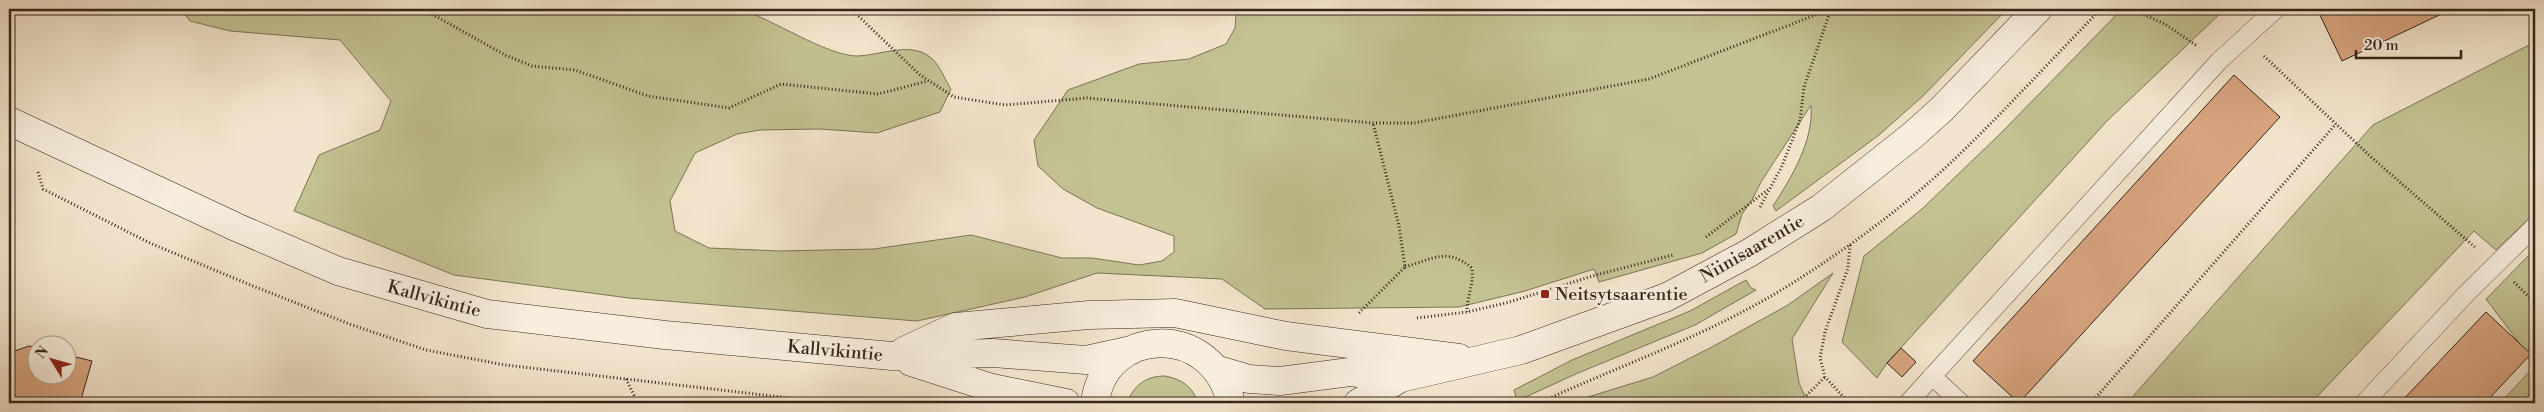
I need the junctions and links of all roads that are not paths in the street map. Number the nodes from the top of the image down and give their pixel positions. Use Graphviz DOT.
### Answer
graph roads {
  1 [pos="2038,9"];
  2 [pos="2276,9"];
  3 [pos="9,121"];
  4 [pos="2535,226"];
  5 [pos="1132,350"];
  6 [pos="892,356"];
  7 [pos="1477,361"];
  8 [pos="1218,370"];
  9 [pos="1932,376"];
  10 [pos="1401,378"];
  11 [pos="1066,403"];
  12 [pos="1095,403"];
  13 [pos="1231,403"];
  14 [pos="1358,403"];
  15 [pos="1908,403"];
  16 [pos="1961,403"];
  17 [pos="2364,403"];
  1 -- 7 [label="main road, Niinisaarentie"];
  2 -- 9 [label="lane"];
  3 -- 6 [label="main road, Kallvikintie"];
  4 -- 17 [label="lane"];
  5 -- 6 [label="main road, Kallvikintie"];
  5 -- 8 [label="main road, Kallvikintie"];
  5 -- 12 [label="main road"];
  6 -- 7 [label="main road"];
  6 -- 11 [label="main road, Kallvikintie"];
  7 -- 10 [label="main road, Niinisaarentie"];
  8 -- 10 [label="main road, Niinisaarentie"];
  8 -- 13 [label="main road"];
  9 -- 15 [label="lane"];
  9 -- 16 [label="lane"];
  10 -- 14 [label="main road, Niinisaarentie"];
}
